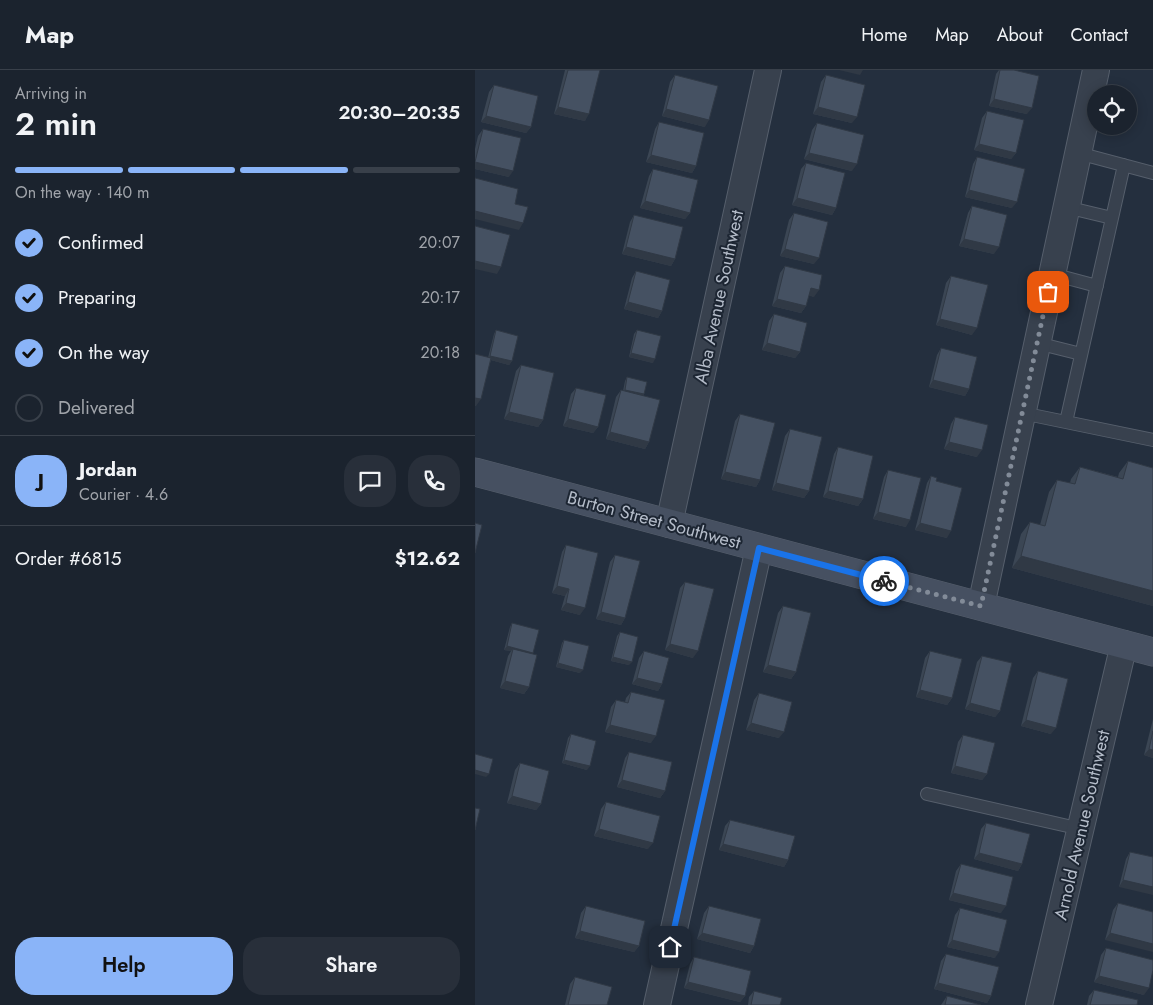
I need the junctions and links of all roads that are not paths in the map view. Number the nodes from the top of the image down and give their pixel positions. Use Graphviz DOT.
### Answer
graph roads {
  1 [pos="768,70"];
  2 [pos="1096,70"];
  3 [pos="1078,153"];
  4 [pos="1124,165"];
  5 [pos="1153,173"];
  6 [pos="1066,207"];
  7 [pos="1112,218"];
  8 [pos="1052,274"];
  9 [pos="1097,286"];
  10 [pos="1037,343"];
  11 [pos="1081,354"];
  12 [pos="1022,413"];
  13 [pos="1066,422"];
  14 [pos="1153,440"];
  15 [pos="475,472"];
  16 [pos="669,524"];
  17 [pos="759,548"];
  18 [pos="981,606"];
  19 [pos="1123,644"];
  20 [pos="1153,652"];
  21 [pos="927,794"];
  22 [pos="1081,830"];
  23 [pos="657,1005"];
  24 [pos="1039,1005"];
  1 -- 16 [label="street, Alba Avenue Southwest"];
  2 -- 3 [label="street"];
  3 -- 4 [label="lane"];
  3 -- 6 [label="street"];
  4 -- 5 [label="lane"];
  4 -- 7 [label="lane"];
  6 -- 7 [label="lane"];
  6 -- 8 [label="street"];
  7 -- 9 [label="lane"];
  8 -- 9 [label="lane"];
  8 -- 10 [label="street"];
  9 -- 11 [label="lane"];
  10 -- 11 [label="lane"];
  10 -- 12 [label="street"];
  11 -- 13 [label="lane"];
  12 -- 13 [label="lane"];
  12 -- 18 [label="street"];
  13 -- 14 [label="lane"];
  15 -- 16 [label="main road, Burton Street Southwest"];
  16 -- 17 [label="main road, Burton Street Southwest"];
  17 -- 18 [label="main road, Burton Street Southwest"];
  17 -- 23 [label="street"];
  18 -- 19 [label="main road, Burton Street Southwest"];
  19 -- 20 [label="main road, Burton Street Southwest"];
  19 -- 22 [label="street, Arnold Avenue Southwest"];
  21 -- 22 [label="lane"];
  22 -- 24 [label="street, Arnold Avenue Southwest"];
}
